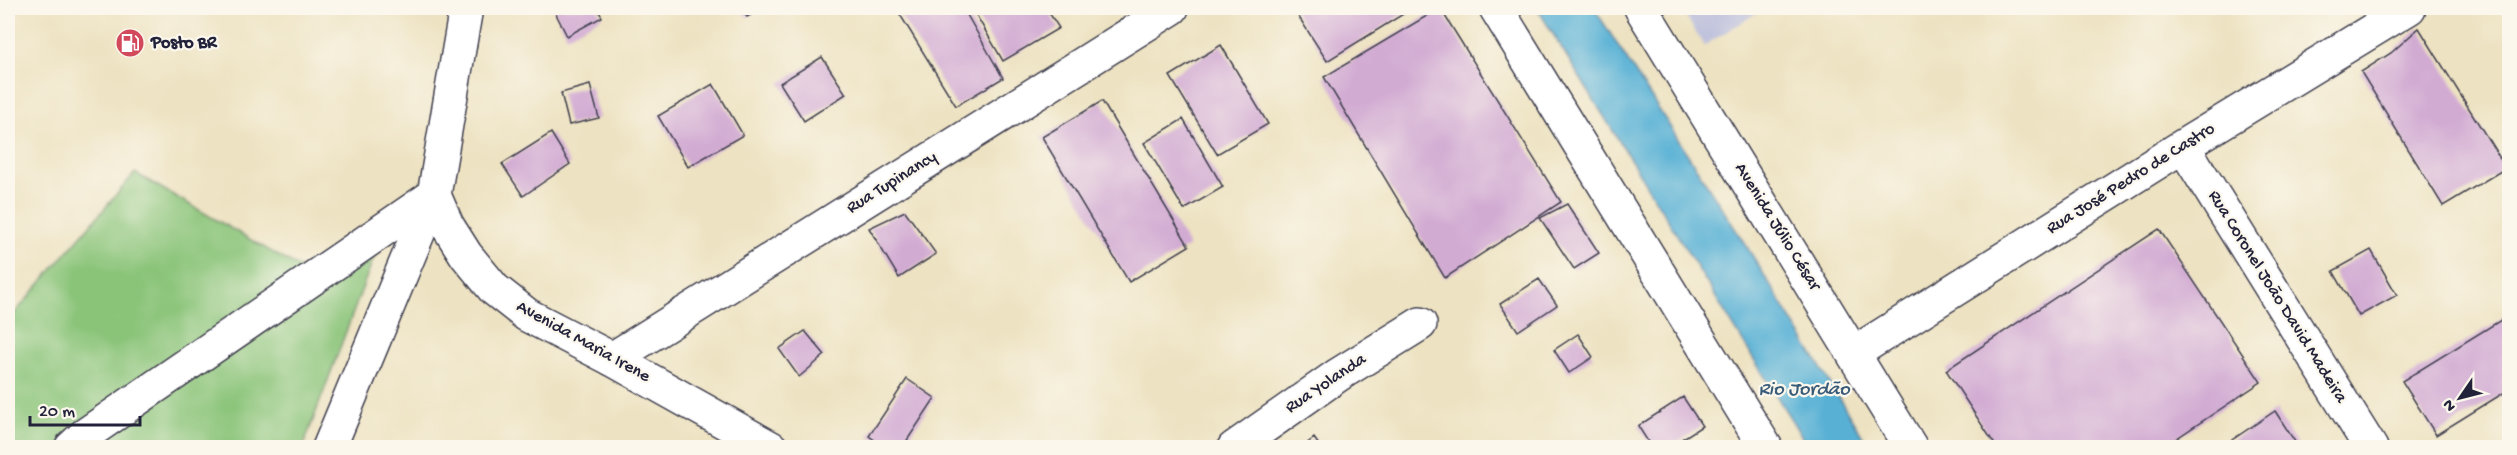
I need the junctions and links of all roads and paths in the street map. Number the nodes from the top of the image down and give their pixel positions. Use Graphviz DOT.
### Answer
graph roads {
  1 [pos="466,8"];
  2 [pos="1172,8"];
  3 [pos="1496,8"];
  4 [pos="1641,8"];
  5 [pos="2409,8"];
  6 [pos="2183,146"];
  7 [pos="434,195"];
  8 [pos="1420,324"];
  9 [pos="1854,353"];
  10 [pos="612,359"];
  11 [pos="72,447"];
  12 [pos="329,447"];
  13 [pos="771,447"];
  14 [pos="1234,447"];
  15 [pos="1766,447"];
  16 [pos="1911,447"];
  17 [pos="2371,447"];
  1 -- 7 [label="street"];
  2 -- 10 [label="street, Rua Tupinancy"];
  3 -- 15 [label="street"];
  4 -- 9 [label="street, Avenida Júlio César"];
  5 -- 6 [label="street, Rua José Pedro de Castro"];
  6 -- 9 [label="street, Rua José Pedro de Castro"];
  6 -- 17 [label="street, Rua Coronel João David Madeira"];
  7 -- 10 [label="street, Avenida Maria Irene"];
  7 -- 11 [label="street"];
  7 -- 12 [label="street"];
  8 -- 14 [label="street, Rua Yolanda"];
  9 -- 16 [label="street, Avenida Júlio César"];
  10 -- 13 [label="street, Avenida Maria Irene"];
}
